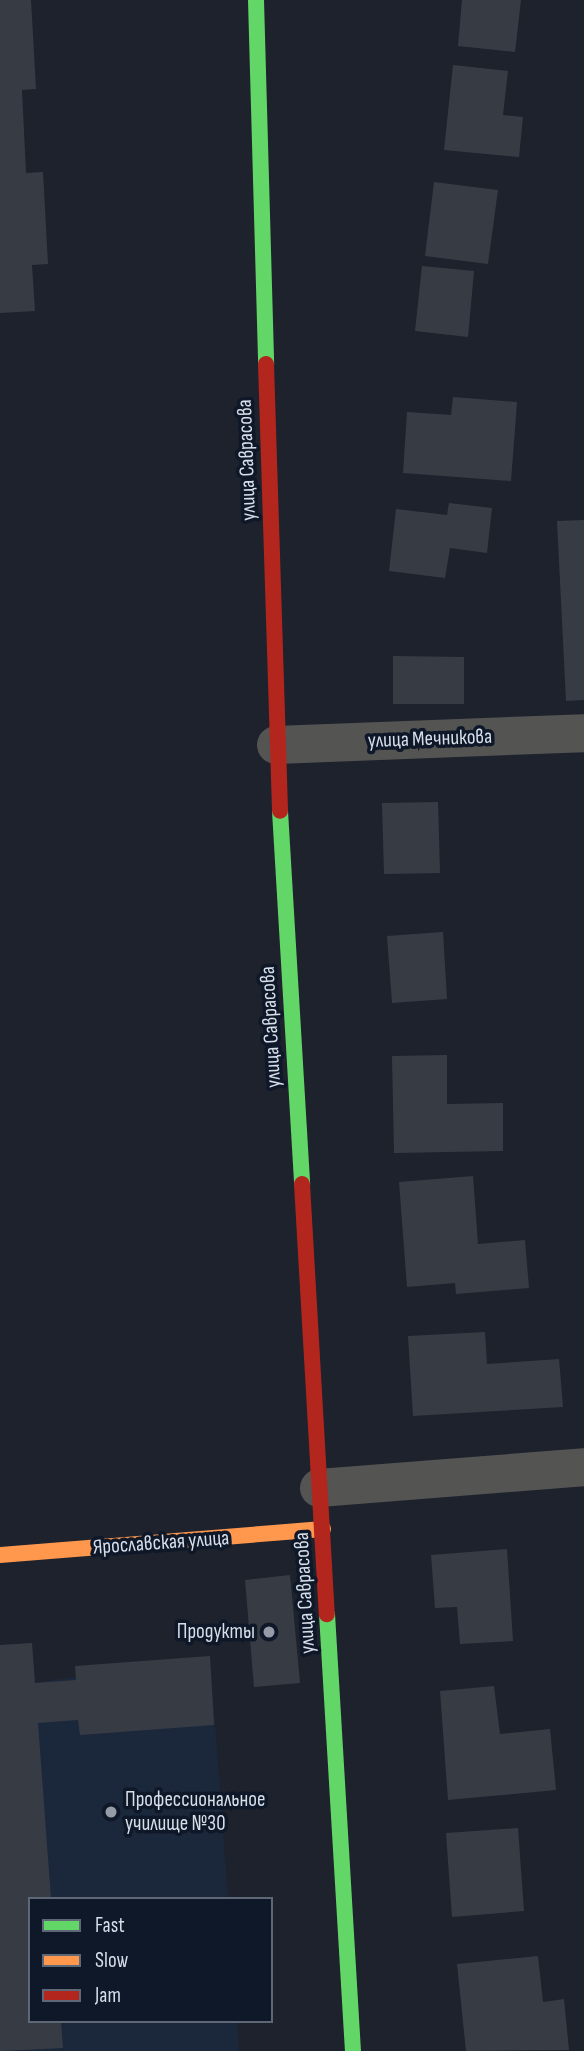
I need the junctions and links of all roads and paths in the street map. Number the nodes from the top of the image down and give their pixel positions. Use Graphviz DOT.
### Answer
graph roads {
  1 [pos="256,0"];
  2 [pos="584,733"];
  3 [pos="276,745"];
  4 [pos="584,1467"];
  5 [pos="319,1488"];
  6 [pos="323,1529"];
  7 [pos="0,1555"];
  8 [pos="354,2051"];
  1 -- 3 [label="street, улица Саврасова"];
  2 -- 3 [label="street, улица Мечникова"];
  3 -- 5 [label="street, улица Саврасова"];
  4 -- 5 [label="street"];
  5 -- 6 [label="street, улица Саврасова"];
  6 -- 7 [label="street, Ярославская улица"];
  6 -- 8 [label="street, улица Саврасова"];
}
